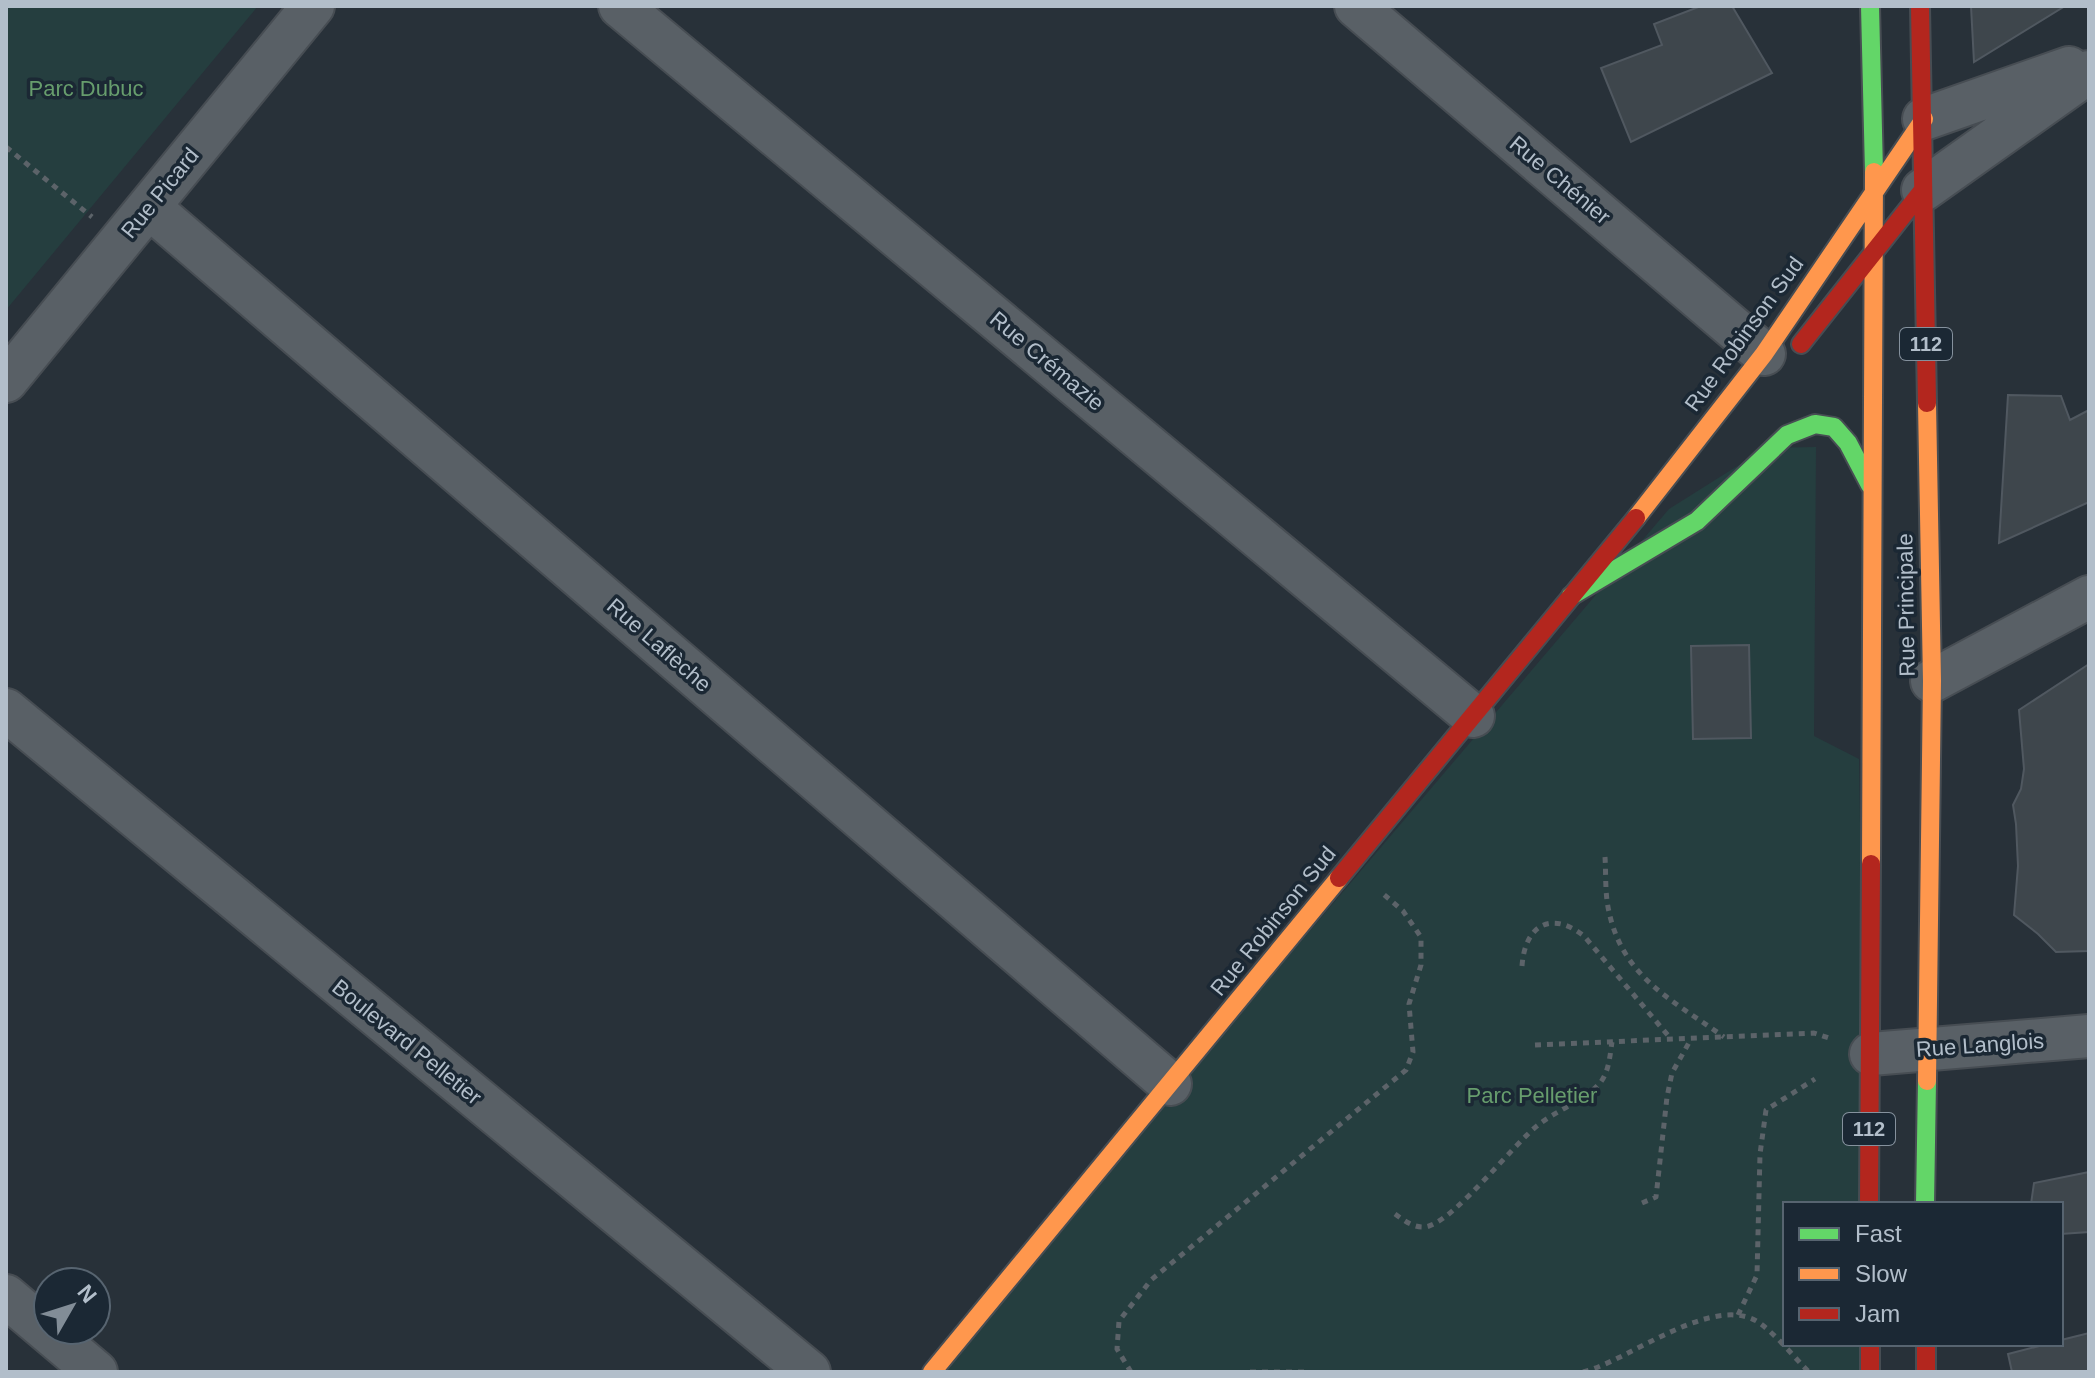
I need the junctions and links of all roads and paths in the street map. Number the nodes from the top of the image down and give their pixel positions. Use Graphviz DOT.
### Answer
graph roads {
  1 [pos="313,6"];
  2 [pos="620,6"];
  3 [pos="1356,6"];
  4 [pos="1870,6"];
  5 [pos="1920,6"];
  6 [pos="2089,61"];
  7 [pos="2089,72"];
  8 [pos="1924,119"];
  9 [pos="6,147"];
  10 [pos="1923,190"];
  11 [pos="1874,194"];
  12 [pos="149,207"];
  13 [pos="121,240"];
  14 [pos="1871,255"];
  15 [pos="1773,365"];
  16 [pos="6,381"];
  17 [pos="1871,487"];
  18 [pos="1650,501"];
  19 [pos="1571,596"];
  20 [pos="2089,597"];
  21 [pos="1932,681"];
  22 [pos="6,710"];
  23 [pos="1473,716"];
  24 [pos="1605,857"];
  25 [pos="1350,865"];
  26 [pos="1522,966"];
  27 [pos="2089,1036"];
  28 [pos="1724,1037"];
  29 [pos="1691,1038"];
  30 [pos="1671,1039"];
  31 [pos="1612,1042"];
  32 [pos="1535,1045"];
  33 [pos="1929,1049"];
  34 [pos="1871,1054"];
  35 [pos="1815,1079"];
  36 [pos="1170,1084"];
  37 [pos="1869,1202"];
  38 [pos="1925,1202"];
  39 [pos="1642,1203"];
  40 [pos="1395,1214"];
  41 [pos="6,1296"];
  42 [pos="1738,1315"];
  43 [pos="1870,1346"];
  44 [pos="1926,1346"];
  45 [pos="96,1372"];
  46 [pos="809,1372"];
  47 [pos="932,1372"];
  48 [pos="1131,1372"];
  49 [pos="1250,1372"];
  50 [pos="1307,1372"];
  51 [pos="1583,1372"];
  52 [pos="1809,1372"];
  53 [pos="1870,1372"];
  54 [pos="1926,1372"];
  1 -- 12 [label="street, Rue Picard"];
  2 -- 23 [label="street, Rue Crémazie"];
  3 -- 15 [label="street, Rue Chénier"];
  4 -- 11 [label="main road, Rue Principale / 112"];
  5 -- 8 [label="main road, Rue Principale / 112"];
  6 -- 8 [label="street"];
  7 -- 10 [label="street"];
  8 -- 10 [label="main road, Rue Principale / 112"];
  8 -- 11 [label="main road, Rue Robinson Sud"];
  9 -- 13 [label="path"];
  10 -- 14 [label="main road, Rue Robinson Sud"];
  10 -- 21 [label="main road, Rue Principale / 112"];
  11 -- 14 [label="main road, Rue Principale / 112"];
  11 -- 15 [label="main road, Rue Robinson Sud"];
  12 -- 13 [label="street, Rue Picard"];
  12 -- 36 [label="street, Rue Laflèche"];
  13 -- 16 [label="street, Rue Picard"];
  14 -- 15 [label="main road, Rue Robinson Sud"];
  14 -- 17 [label="main road, Rue Principale / 112"];
  15 -- 18 [label="main road, Rue Robinson Sud"];
  15 -- 18 [label="main road, Rue Robinson Sud"];
  17 -- 19 [label="main road"];
  17 -- 34 [label="main road, Rue Principale / 112"];
  18 -- 19 [label="main road, Rue Robinson Sud"];
  19 -- 23 [label="main road, Rue Robinson Sud"];
  20 -- 21 [label="street"];
  21 -- 33 [label="main road, Rue Principale / 112"];
  22 -- 46 [label="street, Boulevard Pelletier"];
  23 -- 25 [label="main road, Rue Robinson Sud"];
  24 -- 28 [label="path"];
  25 -- 36 [label="main road, Rue Robinson Sud"];
  25 -- 48 [label="path"];
  26 -- 30 [label="path"];
  27 -- 33 [label="street, Rue Langlois"];
  28 -- 29 [label="path"];
  28 -- 34 [label="path"];
  29 -- 30 [label="path"];
  29 -- 39 [label="path"];
  30 -- 31 [label="path"];
  31 -- 32 [label="path"];
  31 -- 40 [label="path"];
  33 -- 34 [label="street, Rue Langlois"];
  33 -- 38 [label="main road, Rue Principale / 112"];
  34 -- 37 [label="main road, Rue Principale / 112"];
  35 -- 42 [label="path"];
  36 -- 47 [label="main road, Rue Robinson Sud"];
  41 -- 45 [label="street"];
  42 -- 51 [label="path"];
  42 -- 52 [label="path"];
  43 -- 53 [label="main road"];
  44 -- 54 [label="main road"];
  49 -- 50 [label="path"];
}
